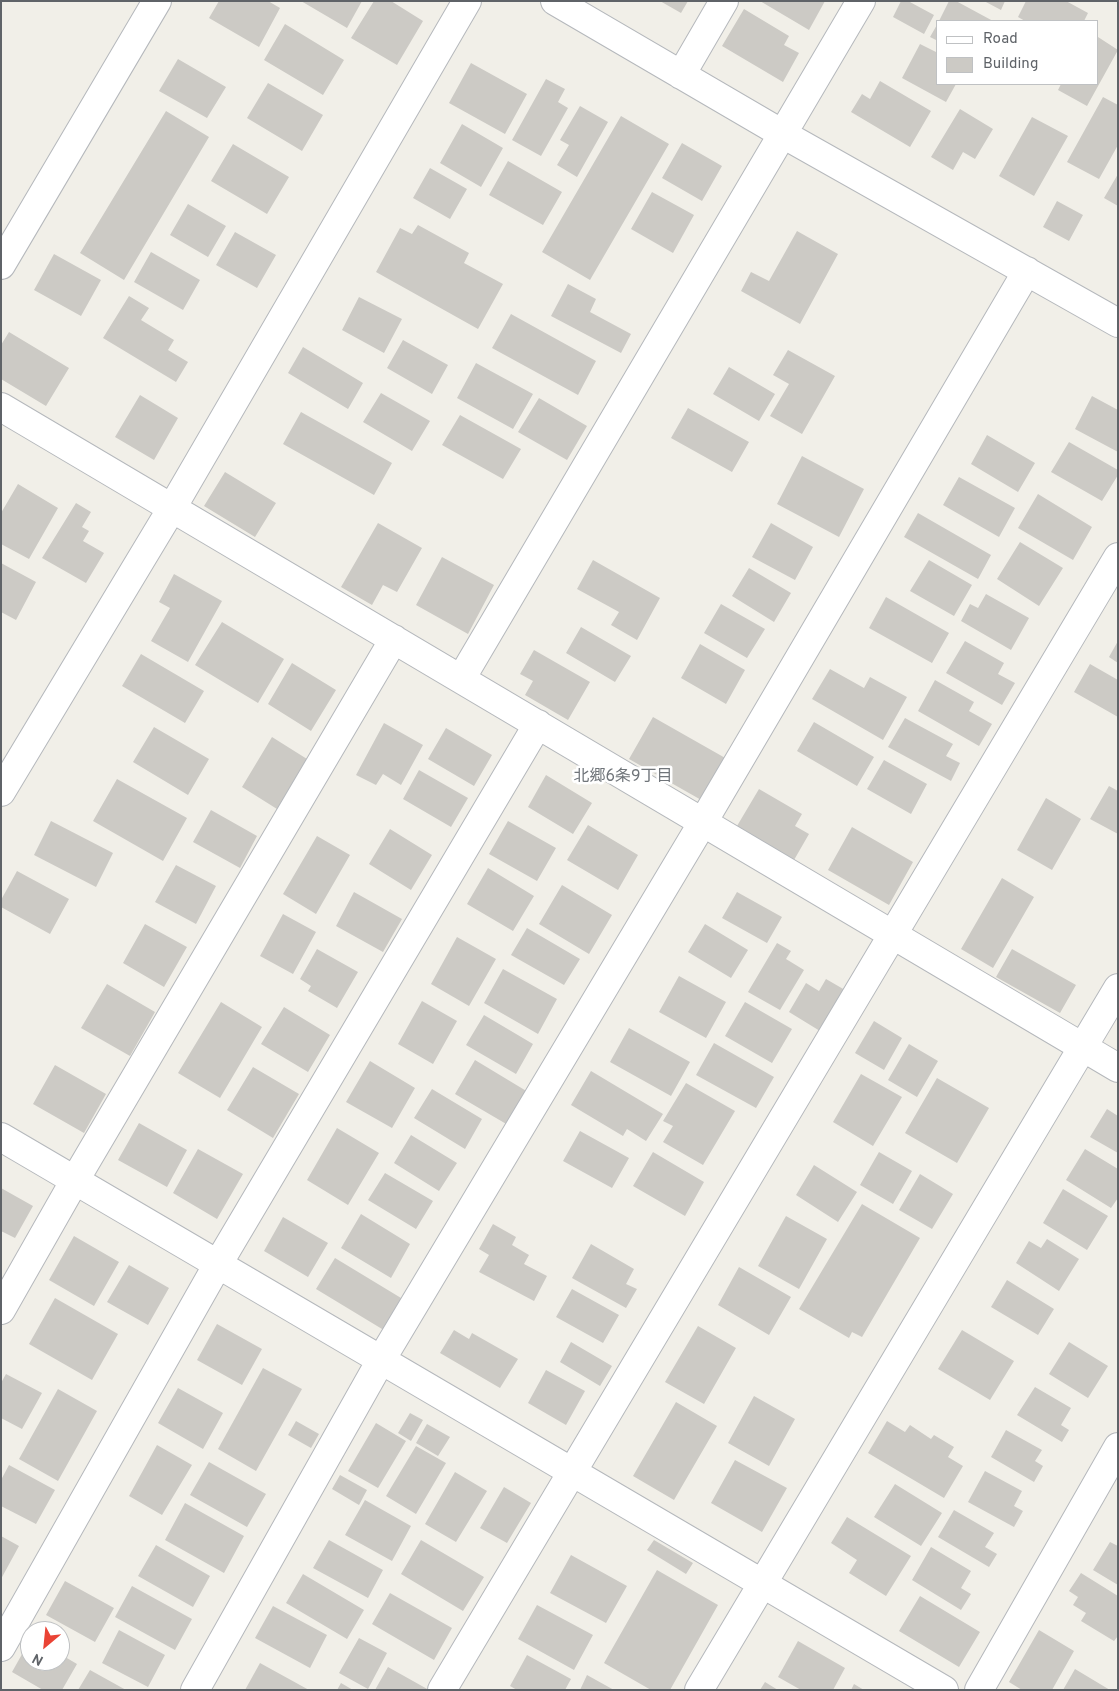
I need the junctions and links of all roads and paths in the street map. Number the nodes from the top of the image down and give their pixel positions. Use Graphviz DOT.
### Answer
graph roads {
  1 [pos="157,1"];
  2 [pos="467,1"];
  3 [pos="555,1"];
  4 [pos="724,1"];
  5 [pos="860,1"];
  6 [pos="681,75"];
  7 [pos="782,133"];
  8 [pos="1,265"];
  9 [pos="1028,271"];
  10 [pos="1118,323"];
  11 [pos="1,406"];
  12 [pos="172,508"];
  13 [pos="1118,557"];
  14 [pos="394,639"];
  15 [pos="461,679"];
  16 [pos="538,724"];
  17 [pos="1,792"];
  18 [pos="703,822"];
  19 [pos="891,934"];
  20 [pos="1118,988"];
  21 [pos="1083,1047"];
  22 [pos="1118,1068"];
  23 [pos="1,1137"];
  24 [pos="75,1180"];
  25 [pos="218,1264"];
  26 [pos="1,1310"];
  27 [pos="381,1360"];
  28 [pos="1118,1447"];
  29 [pos="572,1471"];
  30 [pos="762,1583"];
  31 [pos="1,1647"];
  32 [pos="195,1690"];
  33 [pos="442,1690"];
  34 [pos="699,1690"];
  35 [pos="944,1690"];
  36 [pos="979,1690"];
  1 -- 8 [label="street"];
  2 -- 12 [label="street"];
  3 -- 6 [label="street"];
  4 -- 6 [label="street"];
  5 -- 7 [label="street"];
  6 -- 7 [label="street"];
  7 -- 9 [label="street"];
  7 -- 15 [label="street"];
  9 -- 10 [label="street"];
  9 -- 18 [label="street"];
  11 -- 12 [label="street"];
  12 -- 14 [label="street"];
  12 -- 17 [label="street"];
  13 -- 19 [label="street"];
  14 -- 15 [label="street"];
  14 -- 24 [label="street"];
  15 -- 16 [label="street"];
  16 -- 18 [label="street"];
  16 -- 25 [label="street"];
  18 -- 19 [label="street"];
  18 -- 27 [label="street"];
  19 -- 21 [label="street"];
  19 -- 29 [label="street"];
  20 -- 21 [label="street"];
  21 -- 22 [label="street"];
  21 -- 30 [label="street"];
  23 -- 24 [label="street"];
  24 -- 25 [label="street"];
  24 -- 26 [label="street"];
  25 -- 27 [label="street"];
  25 -- 31 [label="street"];
  27 -- 29 [label="street"];
  27 -- 32 [label="street"];
  28 -- 36 [label="street"];
  29 -- 30 [label="street"];
  29 -- 33 [label="street"];
  30 -- 34 [label="street"];
  30 -- 35 [label="street"];
}
